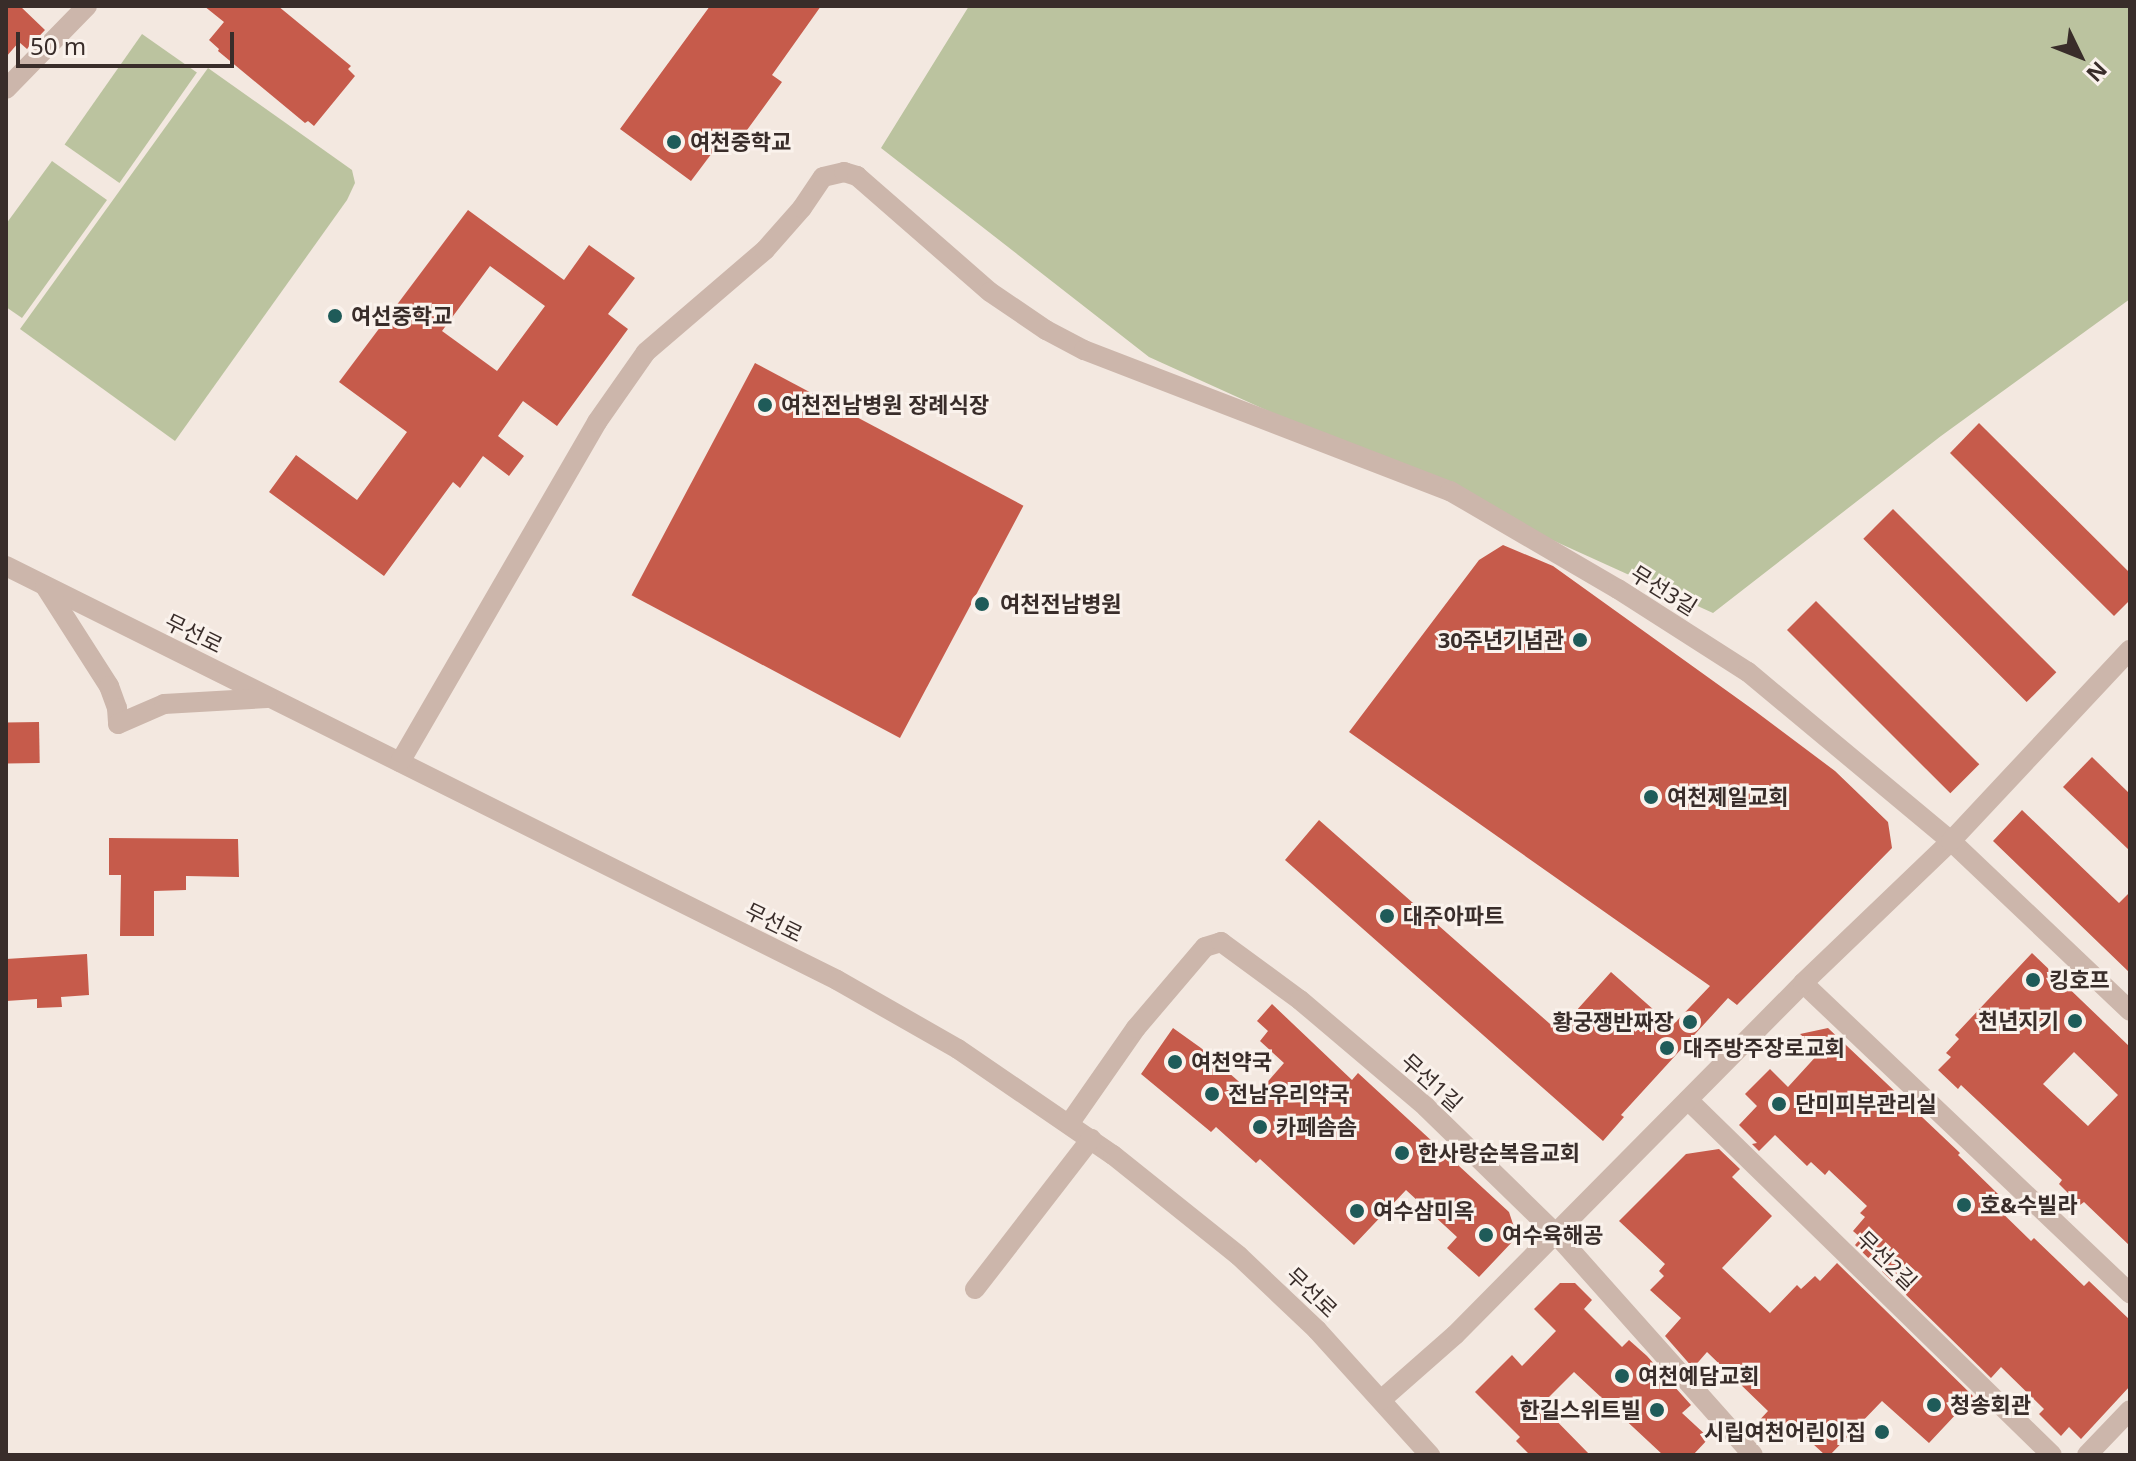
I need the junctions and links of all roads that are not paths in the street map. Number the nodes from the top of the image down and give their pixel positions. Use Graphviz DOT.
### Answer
graph roads {
  1 [pos="87,6"];
  2 [pos="6,89"];
  3 [pos="6,566"];
  4 [pos="45,586"];
  5 [pos="2130,650"];
  6 [pos="271,698"];
  7 [pos="400,762"];
  8 [pos="1951,841"];
  9 [pos="1803,983"];
  10 [pos="2130,1011"];
  11 [pos="1688,1100"];
  12 [pos="1069,1124"];
  13 [pos="1091,1139"];
  14 [pos="1556,1234"];
  15 [pos="975,1289"];
  16 [pos="2130,1293"];
  17 [pos="1381,1400"];
  18 [pos="2130,1410"];
  19 [pos="1430,1455"];
  20 [pos="1753,1455"];
  21 [pos="2052,1455"];
  22 [pos="2087,1455"];
  1 -- 2 [label="street"];
  3 -- 4 [label="street, 무선로"];
  4 -- 6 [label="street, 무선로"];
  4 -- 6 [label="street"];
  5 -- 8 [label="street"];
  6 -- 7 [label="street, 무선로"];
  7 -- 8 [label="street, 무선3길"];
  7 -- 12 [label="street, 무선로"];
  8 -- 9 [label="street"];
  8 -- 10 [label="street, 무선3길"];
  9 -- 11 [label="street"];
  9 -- 16 [label="street"];
  11 -- 14 [label="street"];
  11 -- 21 [label="street, 무선2길"];
  12 -- 13 [label="street, 무선로"];
  12 -- 14 [label="street, 무선1길"];
  13 -- 15 [label="street"];
  13 -- 17 [label="street, 무선로"];
  14 -- 17 [label="street"];
  14 -- 20 [label="street, 무선1길"];
  17 -- 19 [label="street, 무선로"];
  18 -- 22 [label="street"];
}
